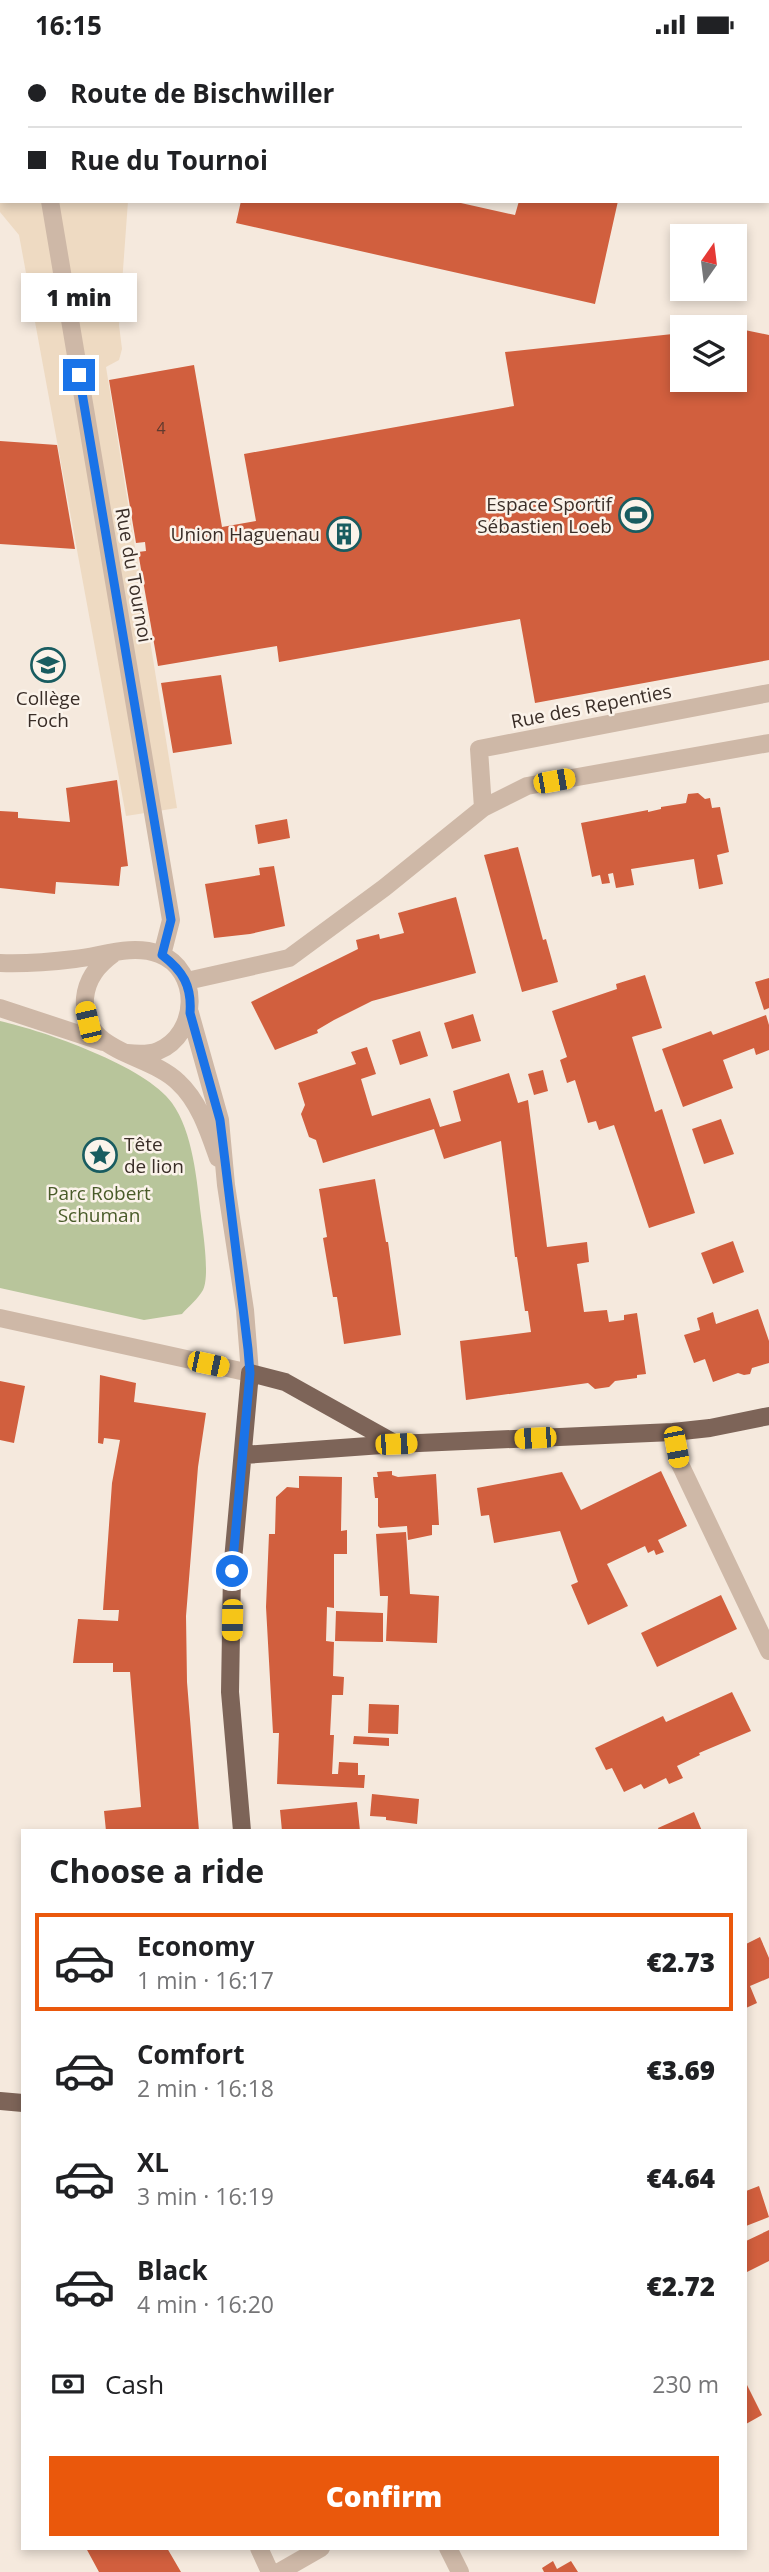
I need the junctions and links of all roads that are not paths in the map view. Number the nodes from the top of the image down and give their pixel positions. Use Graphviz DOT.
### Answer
graph roads {
  1 [pos="50,203"];
  2 [pos="769,693"];
  3 [pos="769,743"];
  4 [pos="483,808"];
  5 [pos="115,953"];
  6 [pos="162,955"];
  7 [pos="0,963"];
  8 [pos="187,981"];
  9 [pos="0,1007"];
  10 [pos="190,1013"];
  11 [pos="105,1043"];
  12 [pos="127,1053"];
  13 [pos="226,1185"];
  14 [pos="0,1318"];
  15 [pos="250,1373"];
  16 [pos="769,1416"];
  17 [pos="674,1432"];
  18 [pos="396,1444"];
  19 [pos="244,1455"];
  20 [pos="769,1651"];
  21 [pos="242,1829"];
  22 [pos="0,2101"];
  23 [pos="21,2103"];
  24 [pos="260,2550"];
  25 [pos="318,2550"];
  26 [pos="448,2550"];
  27 [pos="270,2572"];
  28 [pos="279,2572"];
  29 [pos="460,2572"];
  1 -- 6 [label="street, Rue du Tournoi"];
  2 -- 4 [label="street, Rue des Repenties"];
  3 -- 4 [label="street"];
  4 -- 8 [label="street"];
  5 -- 6 [label="street"];
  5 -- 7 [label="street"];
  5 -- 11 [label="street"];
  6 -- 8 [label="street"];
  8 -- 10 [label="street"];
  9 -- 11 [label="street"];
  10 -- 12 [label="street"];
  10 -- 13 [label="street"];
  11 -- 12 [label="street"];
  12 -- 13 [label="street"];
  13 -- 15 [label="street"];
  14 -- 15 [label="street"];
  15 -- 18 [label="main road"];
  15 -- 19 [label="main road"];
  16 -- 17 [label="main road"];
  17 -- 18 [label="main road"];
  17 -- 20 [label="street"];
  18 -- 19 [label="main road"];
  19 -- 21 [label="main road"];
  22 -- 23 [label="main road"];
  24 -- 27 [label="street"];
  25 -- 28 [label="street"];
  26 -- 29 [label="street"];
}
